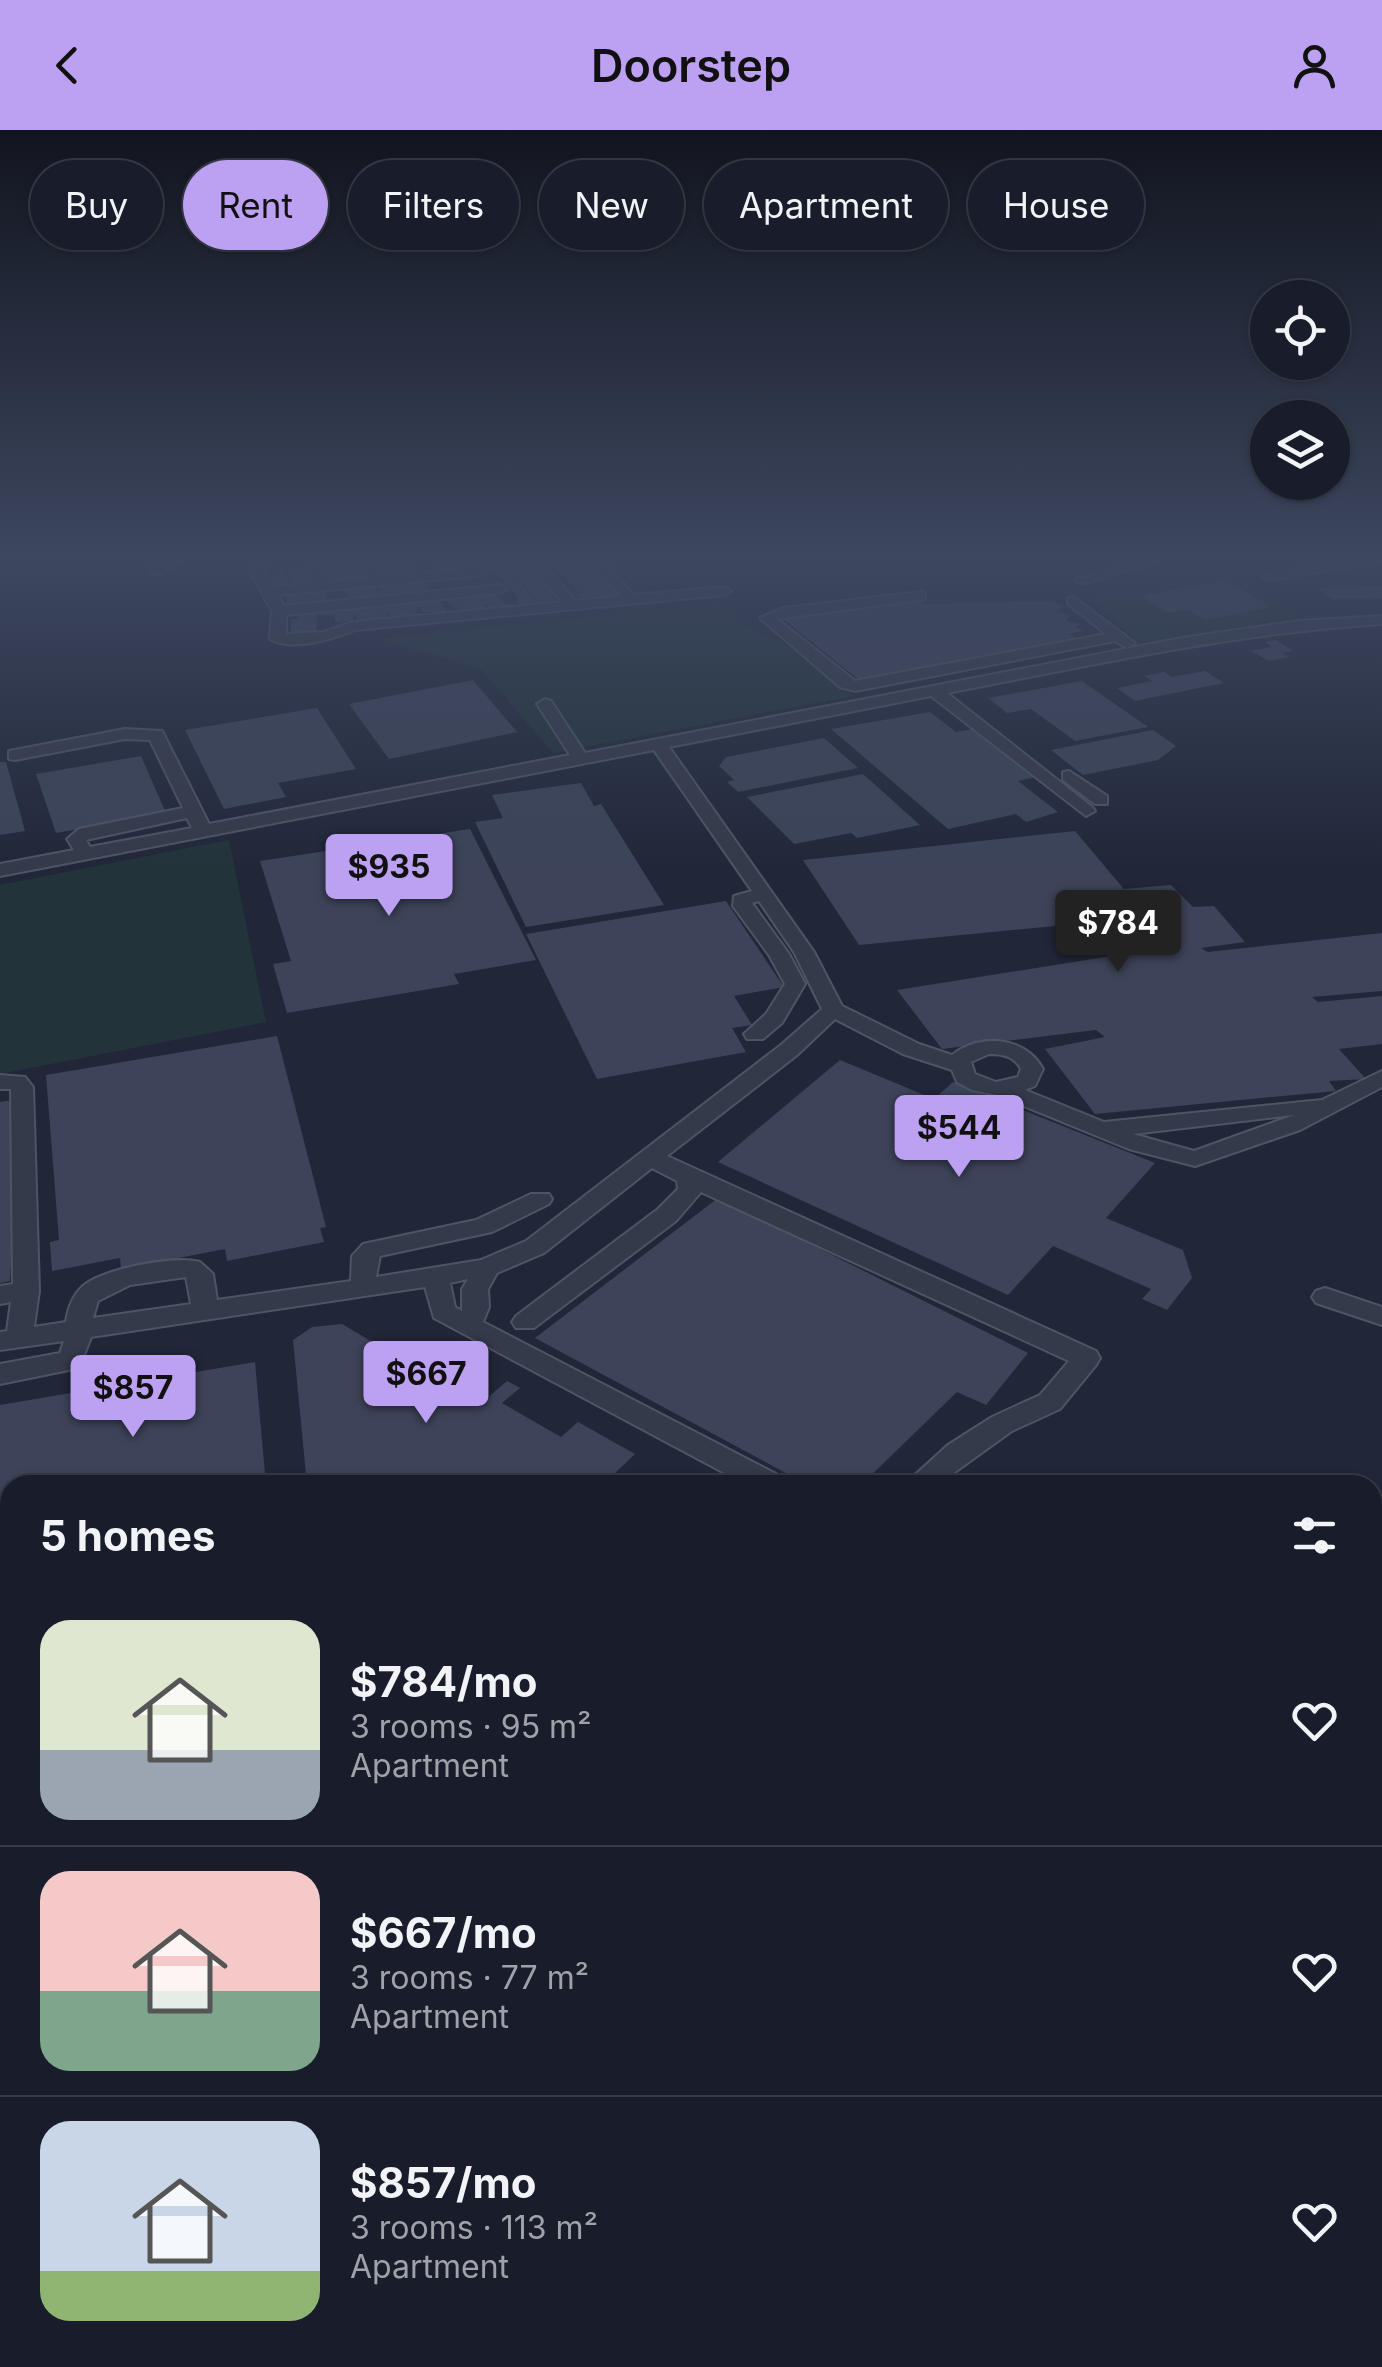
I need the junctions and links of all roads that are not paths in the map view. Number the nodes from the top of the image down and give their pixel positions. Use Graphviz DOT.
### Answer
graph roads {
  1 [pos="817,659"];
  2 [pos="997,659"];
  3 [pos="1100,659"];
  4 [pos="860,686"];
  5 [pos="945,690"];
  6 [pos="879,703"];
  7 [pos="545,704"];
  8 [pos="659,745"];
  9 [pos="15,755"];
  10 [pos="581,760"];
  11 [pos="1094,806"];
  12 [pos="194,812"];
  13 [pos="203,832"];
  14 [pos="85,854"];
  15 [pos="0,870"];
  16 [pos="764,893"];
  17 [pos="833,1010"];
  18 [pos="755,1034"];
  19 [pos="959,1065"];
  20 [pos="1382,1078"];
  21 [pos="0,1082"];
  22 [pos="1002,1089"];
  23 [pos="1339,1102"];
  24 [pos="1101,1129"];
  25 [pos="652,1158"];
  26 [pos="690,1177"];
  27 [pos="540,1199"];
  28 [pos="487,1267"];
  29 [pos="436,1276"];
  30 [pos="363,1287"];
  31 [pos="13,1293"];
  32 [pos="1325,1297"];
  33 [pos="205,1310"];
  34 [pos="1382,1316"];
  35 [pos="525,1322"];
  36 [pos="469,1324"];
  37 [pos="80,1328"];
  38 [pos="10,1339"];
  39 [pos="0,1374"];
  40 [pos="753,1475"];
  41 [pos="931,1475"];
  1 -- 4 [label="street"];
  2 -- 4 [label="street"];
  3 -- 5 [label="street"];
  4 -- 6 [label="street"];
  5 -- 6 [label="street"];
  5 -- 11 [label="street"];
  6 -- 8 [label="street"];
  7 -- 10 [label="street"];
  8 -- 10 [label="street"];
  8 -- 16 [label="street"];
  9 -- 12 [label="street"];
  10 -- 13 [label="street"];
  12 -- 13 [label="street"];
  12 -- 14 [label="street"];
  13 -- 14 [label="street"];
  14 -- 15 [label="street"];
  16 -- 17 [label="street"];
  16 -- 18 [label="street"];
  17 -- 19 [label="street"];
  17 -- 25 [label="street"];
  19 -- 22 [label="street"];
  19 -- 22 [label="street"];
  20 -- 23 [label="street"];
  21 -- 31 [label="street"];
  22 -- 24 [label="street"];
  23 -- 24 [label="street"];
  23 -- 24 [label="street"];
  25 -- 26 [label="street"];
  25 -- 28 [label="street"];
  26 -- 35 [label="street"];
  26 -- 41 [label="street"];
  27 -- 30 [label="street"];
  28 -- 29 [label="street"];
  28 -- 36 [label="street"];
  29 -- 30 [label="street"];
  29 -- 36 [label="street"];
  30 -- 33 [label="street"];
  31 -- 38 [label="street"];
  32 -- 34 [label="street"];
  33 -- 37 [label="street"];
  33 -- 37 [label="street"];
  36 -- 40 [label="street"];
  37 -- 38 [label="street"];
  37 -- 39 [label="street"];
}
